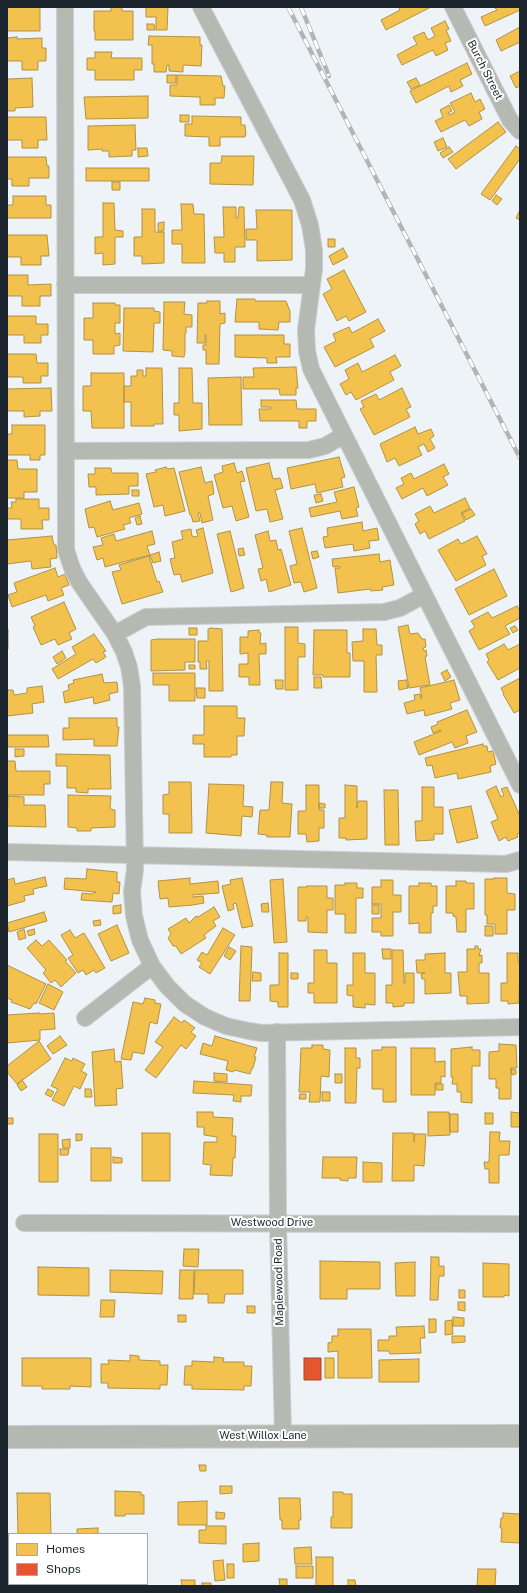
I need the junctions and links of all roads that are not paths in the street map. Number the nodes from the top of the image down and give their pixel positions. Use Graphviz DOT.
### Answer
graph roads {
  1 [pos="65,7"];
  2 [pos="201,7"];
  3 [pos="453,7"];
  4 [pos="520,131"];
  5 [pos="65,285"];
  6 [pos="312,285"];
  7 [pos="344,435"];
  8 [pos="66,451"];
  9 [pos="424,595"];
  10 [pos="115,634"];
  11 [pos="520,785"];
  12 [pos="7,852"];
  13 [pos="134,856"];
  14 [pos="520,860"];
  15 [pos="152,966"];
  16 [pos="85,1018"];
  17 [pos="520,1027"];
  18 [pos="277,1032"];
  19 [pos="24,1223"];
  20 [pos="278,1224"];
  21 [pos="520,1224"];
  22 [pos="283,1435"];
  23 [pos="520,1436"];
  24 [pos="7,1437"];
  1 -- 5 [label="street"];
  2 -- 6 [label="street"];
  3 -- 4 [label="street, Burch Street"];
  5 -- 6 [label="street"];
  5 -- 8 [label="street"];
  6 -- 7 [label="street"];
  7 -- 8 [label="street"];
  7 -- 9 [label="street"];
  8 -- 10 [label="street"];
  9 -- 10 [label="street"];
  9 -- 11 [label="street"];
  10 -- 13 [label="street"];
  12 -- 13 [label="street"];
  13 -- 14 [label="street"];
  13 -- 15 [label="street"];
  15 -- 16 [label="street"];
  15 -- 18 [label="street"];
  17 -- 18 [label="street"];
  18 -- 20 [label="street, Maplewood Road"];
  19 -- 20 [label="street, Westwood Drive"];
  20 -- 21 [label="street, Westwood Drive"];
  20 -- 22 [label="street, Maplewood Road"];
  22 -- 23 [label="main road, West Willox Lane"];
  22 -- 24 [label="main road, West Willox Lane"];
}
